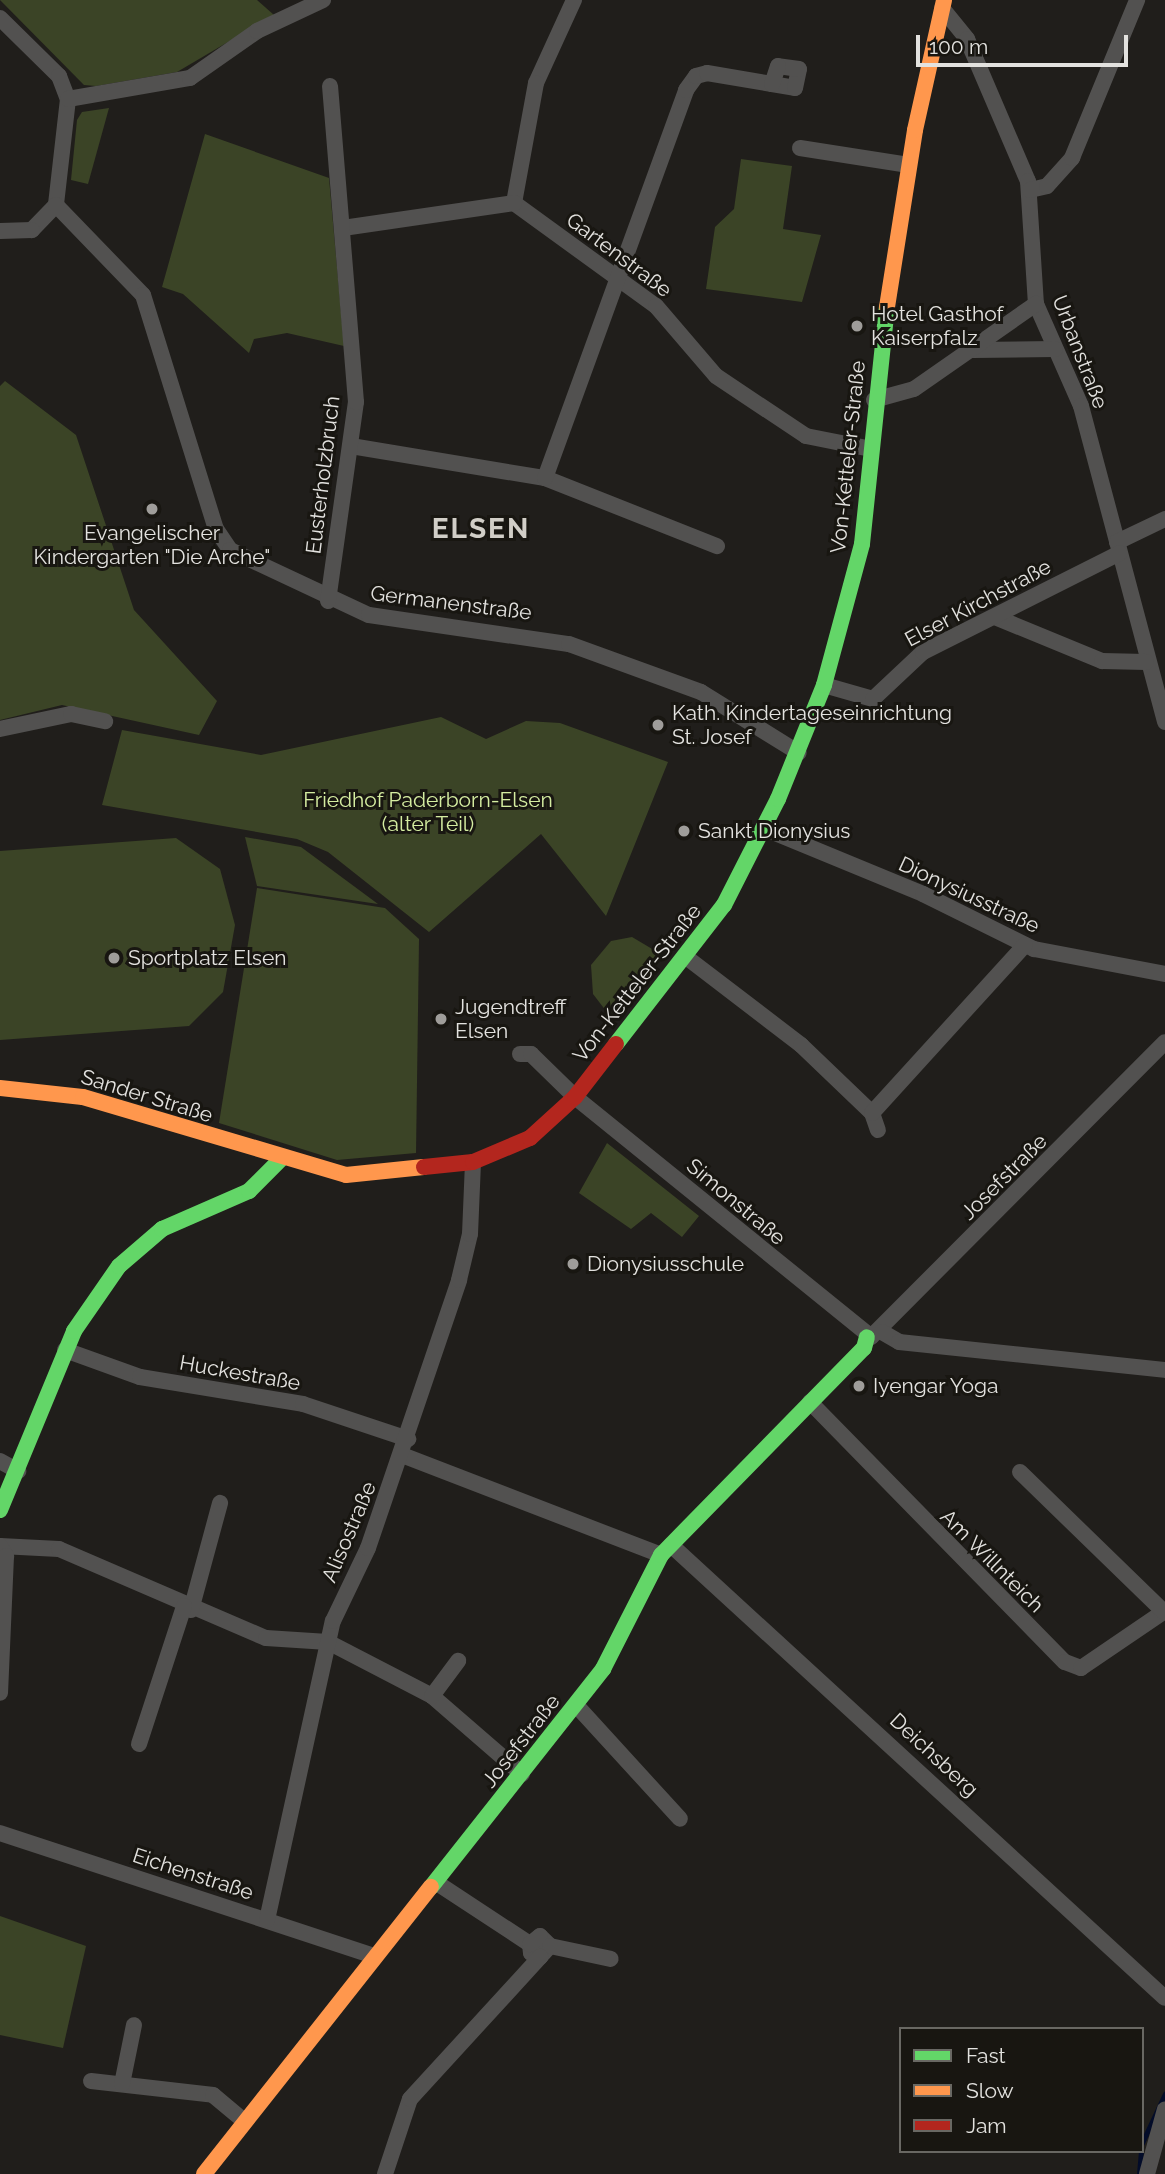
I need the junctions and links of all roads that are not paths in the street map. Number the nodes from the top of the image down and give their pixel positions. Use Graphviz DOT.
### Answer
graph roads {
  1 [pos="323,0"];
  2 [pos="574,0"];
  3 [pos="1137,0"];
  4 [pos="943,4"];
  5 [pos="0,18"];
  6 [pos="772,84"];
  7 [pos="330,86"];
  8 [pos="68,99"];
  9 [pos="800,148"];
  10 [pos="909,165"];
  11 [pos="1030,190"];
  12 [pos="514,203"];
  13 [pos="56,205"];
  14 [pos="343,228"];
  15 [pos="0,231"];
  16 [pos="619,278"];
  17 [pos="1036,304"];
  18 [pos="1055,349"];
  19 [pos="970,351"];
  20 [pos="874,400"];
  21 [pos="351,446"];
  22 [pos="871,449"];
  23 [pos="545,478"];
  24 [pos="1165,519"];
  25 [pos="717,546"];
  26 [pos="1118,547"];
  27 [pos="328,601"];
  28 [pos="995,617"];
  29 [pos="1146,662"];
  30 [pos="824,685"];
  31 [pos="105,721"];
  32 [pos="1165,722"];
  33 [pos="0,729"];
  34 [pos="799,752"];
  35 [pos="763,828"];
  36 [pos="1025,945"];
  37 [pos="686,957"];
  38 [pos="1165,974"];
  39 [pos="1165,1042"];
  40 [pos="520,1054"];
  41 [pos="0,1088"];
  42 [pos="575,1097"];
  43 [pos="872,1113"];
  44 [pos="878,1130"];
  45 [pos="280,1160"];
  46 [pos="472,1162"];
  47 [pos="873,1335"];
  48 [pos="65,1350"];
  49 [pos="1165,1370"];
  50 [pos="810,1402"];
  51 [pos="408,1439"];
  52 [pos="402,1455"];
  53 [pos="0,1461"];
  54 [pos="18,1471"];
  55 [pos="1020,1472"];
  56 [pos="220,1503"];
  57 [pos="0,1510"];
  58 [pos="0,1546"];
  59 [pos="666,1550"];
  60 [pos="187,1608"];
  61 [pos="1165,1611"];
  62 [pos="328,1642"];
  63 [pos="458,1661"];
  64 [pos="0,1693"];
  65 [pos="432,1696"];
  66 [pos="576,1705"];
  67 [pos="139,1744"];
  68 [pos="522,1774"];
  69 [pos="680,1819"];
  70 [pos="0,1833"];
  71 [pos="437,1883"];
  72 [pos="267,1920"];
  73 [pos="545,1951"];
  74 [pos="374,1955"];
  75 [pos="611,1959"];
  76 [pos="1165,1998"];
  77 [pos="134,2025"];
  78 [pos="91,2081"];
  79 [pos="121,2084"];
  80 [pos="1165,2109"];
  81 [pos="244,2121"];
  82 [pos="204,2174"];
  83 [pos="385,2174"];
  84 [pos="1147,2174"];
  1 -- 8 [label="street"];
  2 -- 12 [label="street"];
  3 -- 11 [label="street"];
  4 -- 10 [label="street, Von-Ketteler-Straße"];
  4 -- 11 [label="street, Urbanstraße"];
  5 -- 8 [label="street"];
  6 -- 16 [label="street"];
  7 -- 14 [label="street, Eusterholzbruch"];
  8 -- 13 [label="street"];
  9 -- 10 [label="street"];
  10 -- 20 [label="street, Von-Ketteler-Straße"];
  11 -- 17 [label="street, Urbanstraße"];
  12 -- 14 [label="street"];
  12 -- 16 [label="street, Gartenstraße"];
  13 -- 15 [label="street"];
  13 -- 27 [label="street, Germanenstraße"];
  14 -- 21 [label="street, Eusterholzbruch"];
  16 -- 22 [label="street, Gartenstraße"];
  16 -- 23 [label="street"];
  17 -- 18 [label="street, Urbanstraße"];
  17 -- 19 [label="street"];
  18 -- 19 [label="street"];
  18 -- 26 [label="street, Urbanstraße"];
  19 -- 20 [label="street"];
  20 -- 22 [label="street, Von-Ketteler-Straße"];
  21 -- 23 [label="street"];
  21 -- 27 [label="street, Eusterholzbruch"];
  22 -- 30 [label="street, Von-Ketteler-Straße"];
  23 -- 25 [label="street"];
  24 -- 26 [label="street, Elser Kirchstraße"];
  26 -- 28 [label="street, Elser Kirchstraße"];
  26 -- 29 [label="street, Urbanstraße"];
  27 -- 34 [label="street, Germanenstraße"];
  28 -- 29 [label="street"];
  28 -- 30 [label="street, Elser Kirchstraße"];
  29 -- 32 [label="street, Urbanstraße"];
  30 -- 34 [label="street, Von-Ketteler-Straße"];
  31 -- 33 [label="street"];
  34 -- 35 [label="street, Von-Ketteler-Straße"];
  35 -- 36 [label="street, Dionysiusstraße"];
  35 -- 37 [label="street, Von-Ketteler-Straße"];
  36 -- 38 [label="street, Dionysiusstraße"];
  36 -- 43 [label="street"];
  37 -- 42 [label="street, Von-Ketteler-Straße"];
  37 -- 43 [label="street"];
  39 -- 47 [label="street, Josefstraße"];
  40 -- 42 [label="street, Von-Ketteler-Straße"];
  41 -- 45 [label="street, Sander Straße"];
  42 -- 46 [label="street, Von-Ketteler-Straße"];
  42 -- 47 [label="street, Simonstraße"];
  43 -- 44 [label="street"];
  45 -- 46 [label="street, Von-Ketteler-Straße"];
  45 -- 48 [label="street"];
  46 -- 51 [label="street, Alisostraße"];
  47 -- 49 [label="street, Simonstraße"];
  47 -- 50 [label="street, Josefstraße"];
  48 -- 51 [label="street, Huckestraße"];
  48 -- 54 [label="street"];
  50 -- 59 [label="street, Josefstraße"];
  50 -- 61 [label="street, Am Willnteich"];
  51 -- 52 [label="street, Alisostraße"];
  52 -- 59 [label="street"];
  52 -- 62 [label="street, Alisostraße"];
  53 -- 54 [label="street"];
  54 -- 57 [label="street"];
  55 -- 61 [label="street, Am Willnteich"];
  56 -- 60 [label="street"];
  58 -- 60 [label="street"];
  58 -- 64 [label="street"];
  59 -- 66 [label="street, Josefstraße"];
  59 -- 76 [label="street, Deichsberg"];
  60 -- 62 [label="street"];
  60 -- 67 [label="street"];
  62 -- 65 [label="street"];
  62 -- 72 [label="street, Alisostraße"];
  63 -- 65 [label="street"];
  65 -- 68 [label="street"];
  66 -- 68 [label="street, Josefstraße"];
  66 -- 69 [label="street"];
  68 -- 71 [label="street, Josefstraße"];
  70 -- 72 [label="street, Eichenstraße"];
  71 -- 73 [label="street"];
  71 -- 74 [label="street, Josefstraße"];
  72 -- 74 [label="street, Eichenstraße"];
  73 -- 75 [label="street"];
  73 -- 83 [label="street"];
  74 -- 81 [label="street, Josefstraße"];
  77 -- 79 [label="street"];
  78 -- 79 [label="street"];
  79 -- 81 [label="street"];
  80 -- 84 [label="street"];
  81 -- 82 [label="street, Josefstraße"];
}
